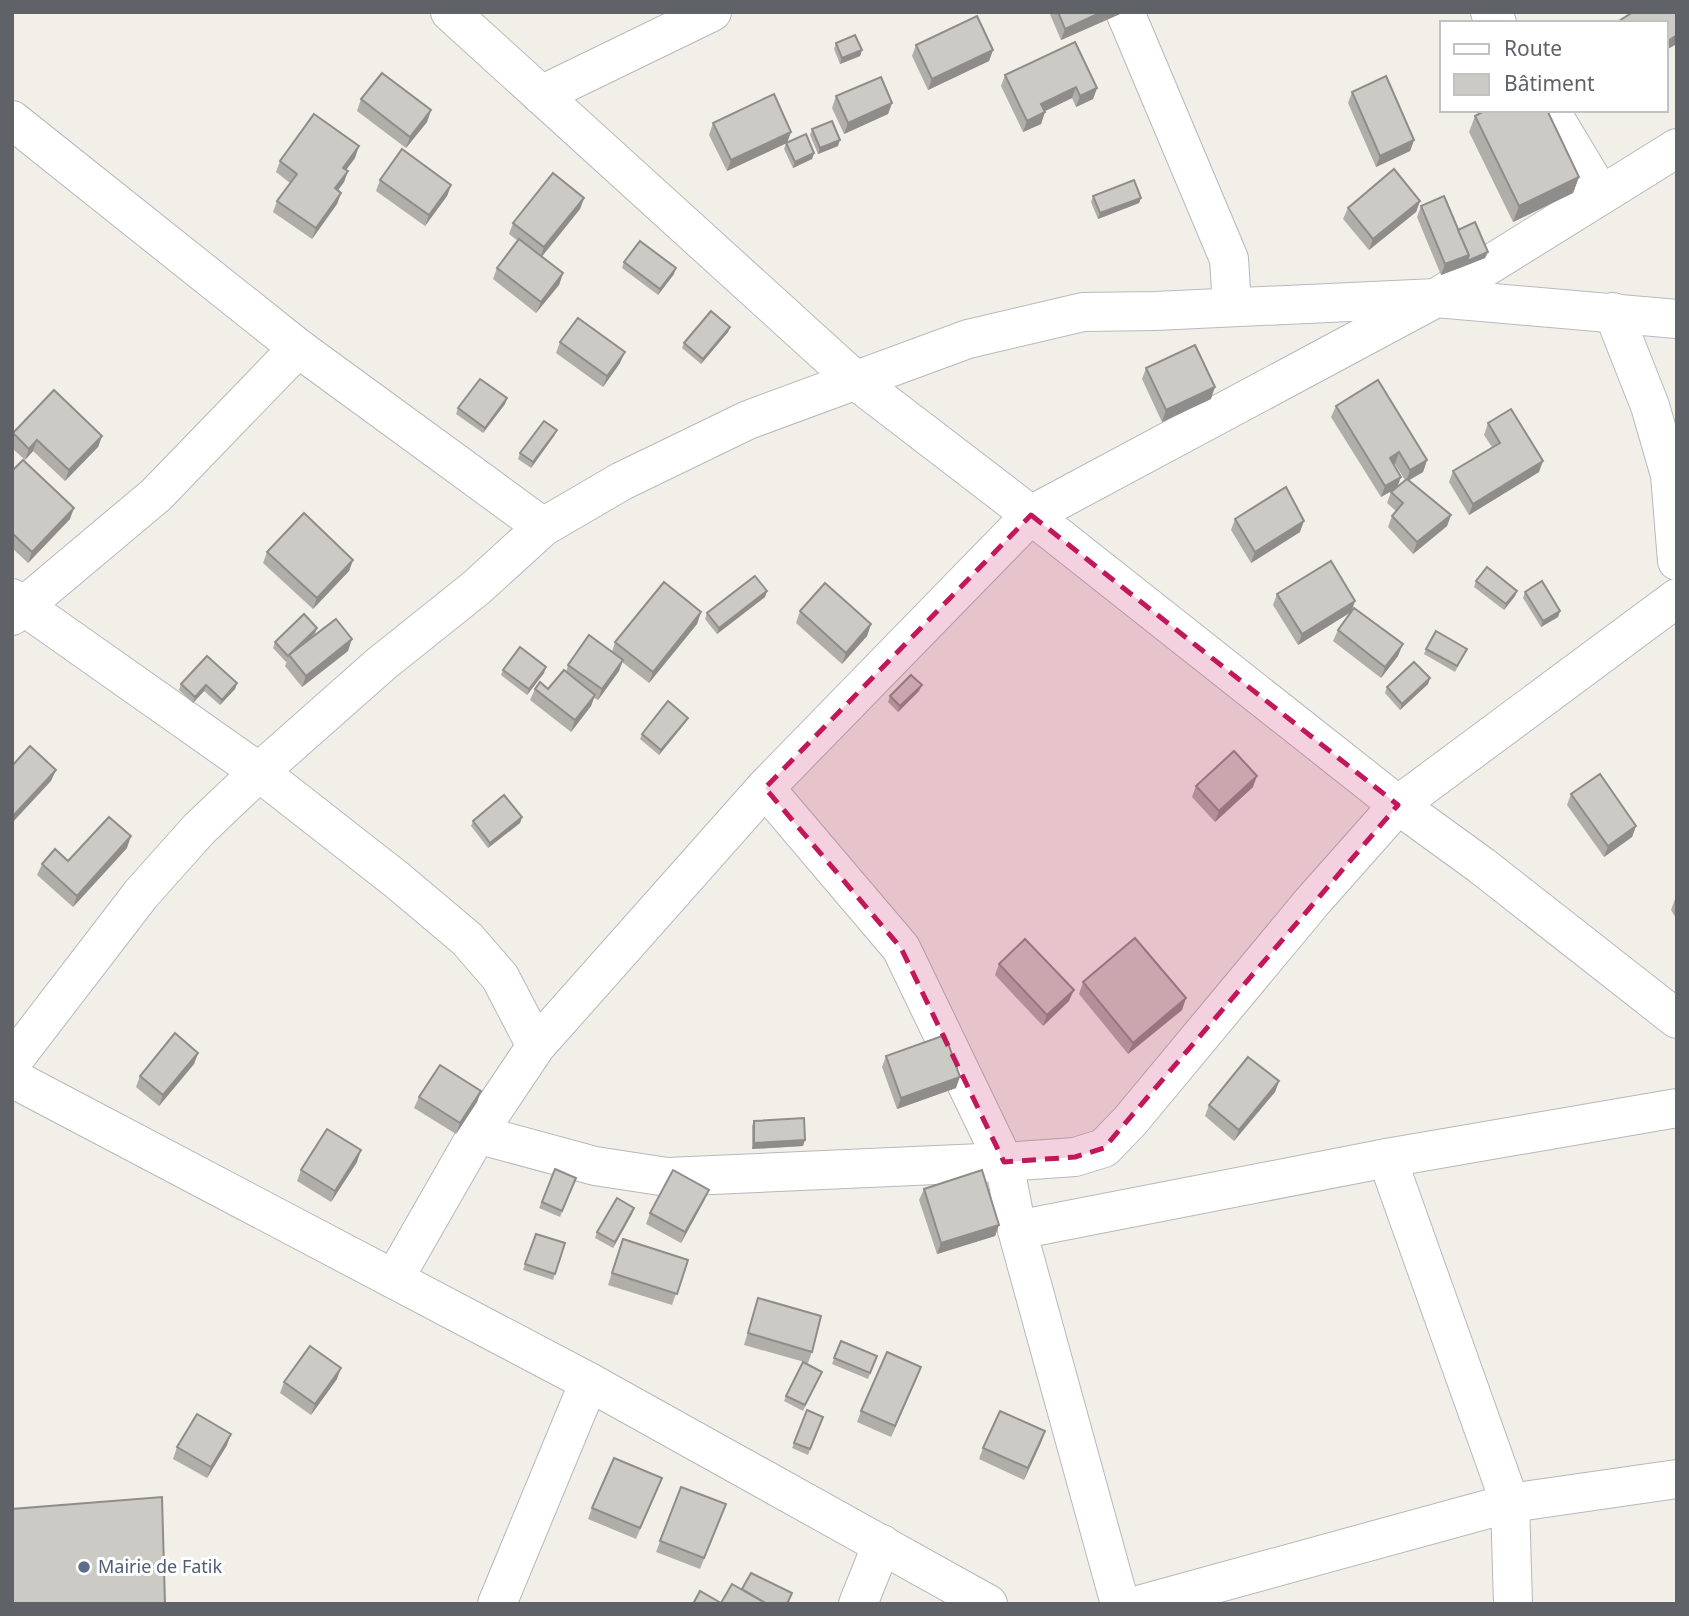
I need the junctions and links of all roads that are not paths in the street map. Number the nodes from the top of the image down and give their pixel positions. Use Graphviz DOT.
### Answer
graph roads {
  1 [pos="450,12"];
  2 [pos="712,12"];
  3 [pos="1125,12"];
  4 [pos="541,95"];
  5 [pos="1551,112"];
  6 [pos="12,120"];
  7 [pos="1677,148"];
  8 [pos="1601,195"];
  9 [pos="1436,298"];
  10 [pos="1232,306"];
  11 [pos="1613,312"];
  12 [pos="1677,319"];
  13 [pos="298,348"];
  14 [pos="855,380"];
  15 [pos="1031,514"];
  16 [pos="543,527"];
  17 [pos="1677,561"];
  18 [pos="1677,598"];
  19 [pos="16,608"];
  20 [pos="259,772"];
  21 [pos="765,788"];
  22 [pos="1398,805"];
  23 [pos="1677,1019"];
  24 [pos="536,1046"];
  25 [pos="12,1062"];
  26 [pos="12,1078"];
  27 [pos="1677,1108"];
  28 [pos="477,1134"];
  29 [pos="1387,1158"];
  30 [pos="1004,1162"];
  31 [pos="1017,1230"];
  32 [pos="394,1279"];
  33 [pos="589,1382"];
  34 [pos="1677,1479"];
  35 [pos="1510,1503"];
  36 [pos="882,1544"];
  37 [pos="497,1604"];
  38 [pos="858,1604"];
  39 [pos="988,1604"];
  40 [pos="1120,1604"];
  41 [pos="1142,1604"];
  42 [pos="1513,1604"];
  1 -- 4 [label="street"];
  2 -- 4 [label="street"];
  3 -- 10 [label="street"];
  4 -- 14 [label="street"];
  5 -- 8 [label="street"];
  6 -- 13 [label="street"];
  7 -- 8 [label="street"];
  8 -- 9 [label="street"];
  9 -- 10 [label="street"];
  9 -- 11 [label="street"];
  9 -- 15 [label="street"];
  10 -- 14 [label="street"];
  11 -- 12 [label="street"];
  11 -- 17 [label="street"];
  13 -- 16 [label="street"];
  13 -- 19 [label="street"];
  14 -- 15 [label="street"];
  14 -- 16 [label="street"];
  15 -- 21 [label="street"];
  15 -- 22 [label="street"];
  16 -- 20 [label="street"];
  18 -- 22 [label="street"];
  19 -- 20 [label="street"];
  20 -- 24 [label="street"];
  20 -- 25 [label="street"];
  21 -- 24 [label="street"];
  21 -- 30 [label="street"];
  22 -- 23 [label="street"];
  22 -- 30 [label="street"];
  24 -- 28 [label="street"];
  26 -- 32 [label="street"];
  27 -- 29 [label="street"];
  28 -- 30 [label="street"];
  28 -- 32 [label="street"];
  29 -- 31 [label="street"];
  29 -- 35 [label="street"];
  30 -- 31 [label="street"];
  31 -- 40 [label="street"];
  32 -- 33 [label="street"];
  33 -- 36 [label="street"];
  33 -- 37 [label="street"];
  34 -- 35 [label="street"];
  35 -- 41 [label="street"];
  35 -- 42 [label="street"];
  36 -- 38 [label="street"];
  36 -- 39 [label="street"];
}
